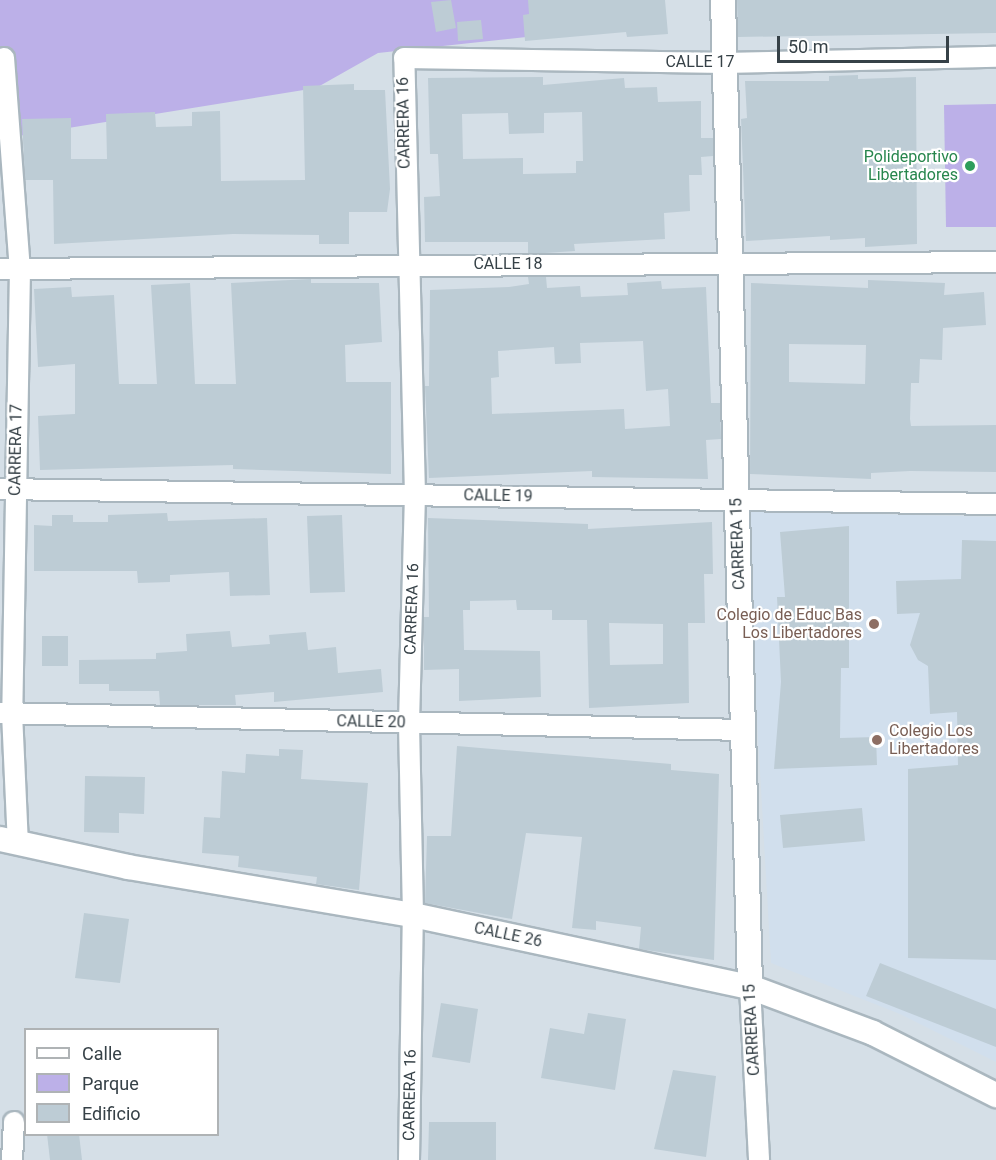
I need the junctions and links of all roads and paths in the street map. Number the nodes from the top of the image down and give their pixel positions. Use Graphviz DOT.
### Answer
graph roads {
  1 [pos="723,0"];
  2 [pos="996,57"];
  3 [pos="4,58"];
  4 [pos="404,58"];
  5 [pos="724,63"];
  6 [pos="730,262"];
  7 [pos="996,262"];
  8 [pos="406,265"];
  9 [pos="0,269"];
  10 [pos="20,269"];
  11 [pos="7,489"];
  12 [pos="415,495"];
  13 [pos="736,499"];
  14 [pos="996,504"];
  15 [pos="6,713"];
  16 [pos="409,723"];
  17 [pos="743,730"];
  18 [pos="9,841"];
  19 [pos="413,915"];
  20 [pos="750,987"];
  21 [pos="996,1095"];
  22 [pos="14,1122"];
  23 [pos="12,1160"];
  24 [pos="409,1160"];
  25 [pos="759,1160"];
  1 -- 5 [label="street, CARRERA 15"];
  2 -- 5 [label="street, CALLE 17"];
  3 -- 10 [label="street, CARRERA 17"];
  4 -- 5 [label="street, CALLE 17"];
  4 -- 8 [label="street, CARRERA 16"];
  5 -- 6 [label="street, CARRERA 15"];
  6 -- 7 [label="street, CALLE 18"];
  6 -- 8 [label="street, CALLE 18"];
  6 -- 13 [label="street, CARRERA 15"];
  8 -- 10 [label="street, CALLE 18"];
  8 -- 12 [label="street, CARRERA 16"];
  9 -- 10 [label="street, CALLE 18"];
  10 -- 11 [label="street, CARRERA 17"];
  11 -- 12 [label="street, CALLE 19"];
  11 -- 15 [label="street, CARRERA 17"];
  12 -- 13 [label="street, CALLE 19"];
  12 -- 16 [label="street, CARRERA 16"];
  13 -- 14 [label="street, CALLE 19"];
  13 -- 17 [label="street, CARRERA 15"];
  15 -- 16 [label="street, CALLE 20"];
  15 -- 18 [label="street, CARRERA 17"];
  16 -- 17 [label="street, CALLE 20"];
  16 -- 19 [label="street, CARRERA 16"];
  17 -- 20 [label="street, CARRERA 15"];
  18 -- 19 [label="street, CALLE 26"];
  19 -- 20 [label="street, CALLE 26"];
  19 -- 24 [label="street, CARRERA 16"];
  20 -- 21 [label="street, CALLE 26"];
  20 -- 25 [label="street, CARRERA 15"];
  22 -- 23 [label="street"];
}
